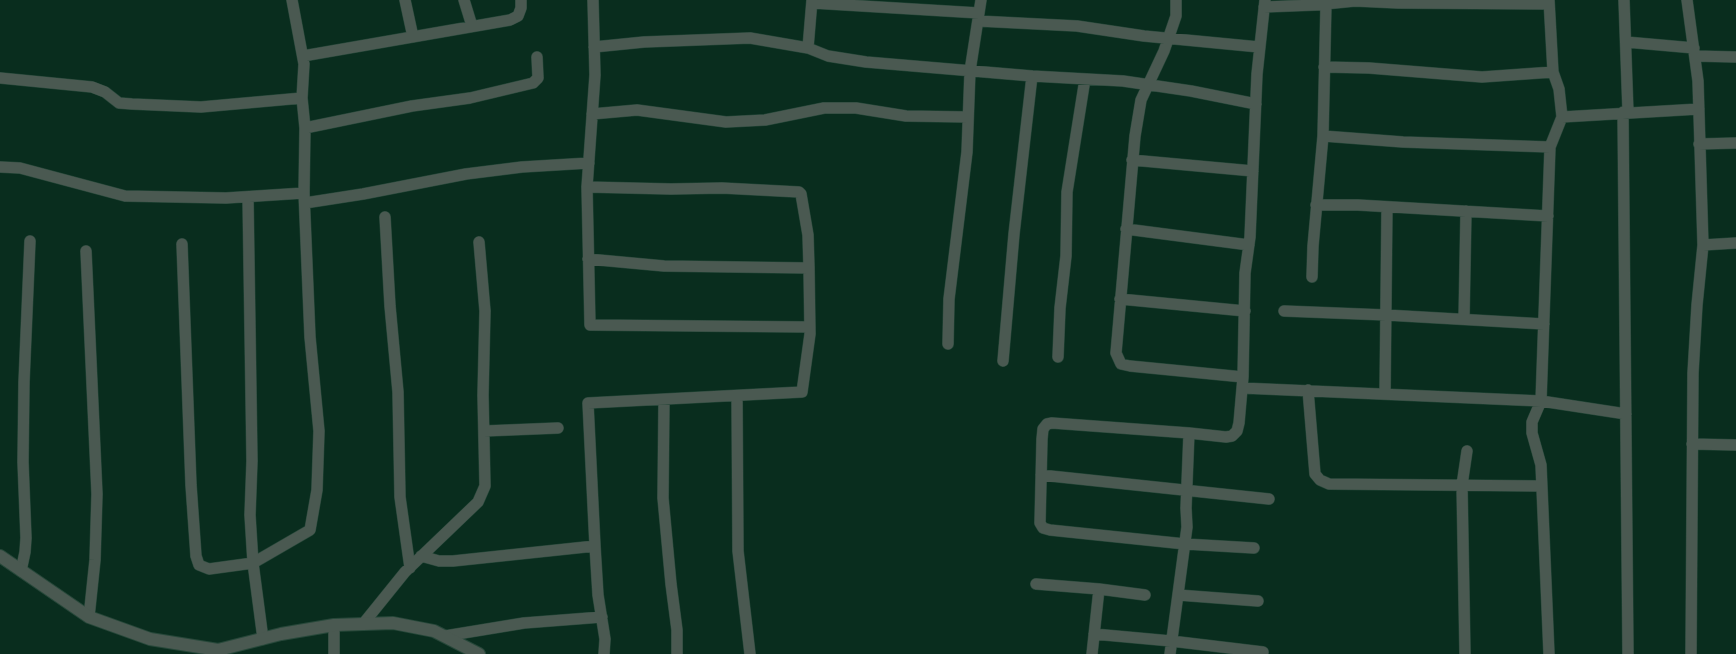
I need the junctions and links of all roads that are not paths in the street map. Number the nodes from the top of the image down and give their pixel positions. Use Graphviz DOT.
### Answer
graph roads {
  1 [pos="292,0"];
  2 [pos="404,0"];
  3 [pos="464,0"];
  4 [pos="521,0"];
  5 [pos="594,0"];
  6 [pos="981,0"];
  7 [pos="1176,0"];
  8 [pos="1624,0"];
  9 [pos="1688,0"];
  10 [pos="812,2"];
  11 [pos="1549,2"];
  12 [pos="1264,4"];
  13 [pos="1326,4"];
  14 [pos="978,17"];
  15 [pos="472,26"];
  16 [pos="413,37"];
  17 [pos="1169,37"];
  18 [pos="1626,42"];
  19 [pos="1260,47"];
  20 [pos="594,48"];
  21 [pos="808,48"];
  22 [pos="1694,52"];
  23 [pos="303,56"];
  24 [pos="537,57"];
  25 [pos="1736,57"];
  26 [pos="1324,68"];
  27 [pos="970,71"];
  28 [pos="1553,72"];
  29 [pos="1032,76"];
  30 [pos="0,78"];
  31 [pos="1084,79"];
  32 [pos="1148,85"];
  33 [pos="302,98"];
  34 [pos="1256,104"];
  35 [pos="1699,109"];
  36 [pos="1626,112"];
  37 [pos="592,114"];
  38 [pos="1562,116"];
  39 [pos="968,117"];
  40 [pos="304,128"];
  41 [pos="1323,136"];
  42 [pos="1736,143"];
  43 [pos="1699,144"];
  44 [pos="1550,147"];
  45 [pos="1132,160"];
  46 [pos="589,163"];
  47 [pos="0,167"];
  48 [pos="1253,171"];
  49 [pos="587,187"];
  50 [pos="248,197"];
  51 [pos="305,198"];
  52 [pos="1316,205"];
  53 [pos="1387,207"];
  54 [pos="1466,211"];
  55 [pos="1548,216"];
  56 [pos="385,217"];
  57 [pos="1126,229"];
  58 [pos="30,241"];
  59 [pos="479,242"];
  60 [pos="1736,243"];
  61 [pos="182,244"];
  62 [pos="1249,244"];
  63 [pos="1703,245"];
  64 [pos="86,252"];
  65 [pos="588,259"];
  66 [pos="809,268"];
  67 [pos="1312,277"];
  68 [pos="1120,299"];
  69 [pos="1245,311"];
  70 [pos="1284,311"];
  71 [pos="1386,315"];
  72 [pos="1464,319"];
  73 [pos="1544,324"];
  74 [pos="810,326"];
  75 [pos="948,344"];
  76 [pos="1058,357"];
  77 [pos="1003,361"];
  78 [pos="1242,382"];
  79 [pos="1308,390"];
  80 [pos="1385,394"];
  81 [pos="737,396"];
  82 [pos="664,400"];
  83 [pos="1541,401"];
  84 [pos="1626,414"];
  85 [pos="558,428"];
  86 [pos="484,431"];
  87 [pos="1189,433"];
  88 [pos="1692,444"];
  89 [pos="1736,445"];
  90 [pos="1467,451"];
  91 [pos="1041,475"];
  92 [pos="1462,485"];
  93 [pos="1542,486"];
  94 [pos="1187,489"];
  95 [pos="1269,498"];
  96 [pos="1185,544"];
  97 [pos="595,546"];
  98 [pos="1254,548"];
  99 [pos="0,556"];
  100 [pos="421,556"];
  101 [pos="253,563"];
  102 [pos="410,568"];
  103 [pos="21,570"];
  104 [pos="1036,584"];
  105 [pos="1099,589"];
  106 [pos="1145,595"];
  107 [pos="1178,595"];
  108 [pos="1258,601"];
  109 [pos="89,617"];
  110 [pos="602,617"];
  111 [pos="363,624"];
  112 [pos="334,625"];
  113 [pos="1094,634"];
  114 [pos="445,636"];
  115 [pos="262,639"];
  116 [pos="1171,641"];
  117 [pos="1263,652"];
  118 [pos="334,654"];
  119 [pos="479,654"];
  120 [pos="604,654"];
  121 [pos="677,654"];
  122 [pos="750,654"];
  123 [pos="1092,654"];
  124 [pos="1170,654"];
  125 [pos="1464,654"];
  126 [pos="1549,654"];
  127 [pos="1628,654"];
  128 [pos="1691,654"];
  1 -- 23 [label="street"];
  2 -- 16 [label="street"];
  3 -- 15 [label="street"];
  4 -- 15 [label="street"];
  5 -- 20 [label="street"];
  6 -- 14 [label="street"];
  7 -- 17 [label="street"];
  8 -- 18 [label="street"];
  9 -- 22 [label="street"];
  10 -- 14 [label="street"];
  10 -- 21 [label="street"];
  11 -- 13 [label="street"];
  11 -- 28 [label="street"];
  12 -- 13 [label="street"];
  12 -- 19 [label="street"];
  13 -- 26 [label="street"];
  14 -- 17 [label="street"];
  14 -- 27 [label="street"];
  15 -- 16 [label="street"];
  16 -- 23 [label="street"];
  17 -- 19 [label="street"];
  17 -- 32 [label="street"];
  18 -- 22 [label="street"];
  18 -- 36 [label="street"];
  19 -- 34 [label="street"];
  20 -- 21 [label="street"];
  20 -- 37 [label="street"];
  21 -- 27 [label="street"];
  22 -- 25 [label="street"];
  22 -- 35 [label="street"];
  23 -- 33 [label="street"];
  24 -- 40 [label="street"];
  26 -- 28 [label="street"];
  26 -- 41 [label="street"];
  27 -- 29 [label="street"];
  27 -- 39 [label="street"];
  28 -- 38 [label="street"];
  29 -- 31 [label="street"];
  29 -- 77 [label="street"];
  30 -- 33 [label="street"];
  31 -- 32 [label="street"];
  31 -- 76 [label="street"];
  32 -- 34 [label="street"];
  32 -- 45 [label="street"];
  33 -- 40 [label="street"];
  34 -- 48 [label="street"];
  35 -- 36 [label="street"];
  35 -- 43 [label="street"];
  36 -- 38 [label="street"];
  36 -- 84 [label="street"];
  37 -- 39 [label="street"];
  37 -- 46 [label="street"];
  38 -- 44 [label="street"];
  39 -- 75 [label="street"];
  40 -- 51 [label="street"];
  41 -- 44 [label="street"];
  41 -- 52 [label="street"];
  42 -- 43 [label="street"];
  43 -- 63 [label="street"];
  44 -- 55 [label="street"];
  45 -- 48 [label="street"];
  45 -- 57 [label="street"];
  46 -- 49 [label="street"];
  46 -- 51 [label="street"];
  47 -- 50 [label="street"];
  48 -- 62 [label="street"];
  49 -- 65 [label="street"];
  49 -- 66 [label="street"];
  50 -- 51 [label="street"];
  50 -- 101 [label="street"];
  51 -- 101 [label="street"];
  52 -- 53 [label="street"];
  52 -- 67 [label="street"];
  53 -- 54 [label="street"];
  53 -- 71 [label="street"];
  54 -- 55 [label="street"];
  54 -- 72 [label="street"];
  55 -- 73 [label="street"];
  56 -- 102 [label="street"];
  57 -- 62 [label="street"];
  57 -- 68 [label="street"];
  58 -- 103 [label="street"];
  59 -- 86 [label="street"];
  60 -- 63 [label="street"];
  61 -- 101 [label="street"];
  62 -- 69 [label="street"];
  63 -- 88 [label="street"];
  64 -- 109 [label="street"];
  65 -- 66 [label="street"];
  65 -- 74 [label="street"];
  66 -- 74 [label="street"];
  68 -- 69 [label="street"];
  68 -- 78 [label="street"];
  69 -- 78 [label="street"];
  70 -- 71 [label="street"];
  71 -- 72 [label="street"];
  71 -- 80 [label="street"];
  72 -- 73 [label="street"];
  73 -- 83 [label="street"];
  74 -- 81 [label="street"];
  78 -- 79 [label="street"];
  78 -- 87 [label="street"];
  79 -- 80 [label="street"];
  79 -- 92 [label="street"];
  80 -- 83 [label="street"];
  81 -- 82 [label="street"];
  81 -- 122 [label="street"];
  82 -- 97 [label="street"];
  82 -- 121 [label="street"];
  83 -- 84 [label="street"];
  83 -- 93 [label="street"];
  84 -- 127 [label="street"];
  85 -- 86 [label="street"];
  86 -- 100 [label="street"];
  87 -- 91 [label="street"];
  87 -- 94 [label="street"];
  88 -- 89 [label="street"];
  88 -- 128 [label="street"];
  90 -- 92 [label="street"];
  91 -- 94 [label="street"];
  91 -- 96 [label="street"];
  92 -- 93 [label="street"];
  92 -- 125 [label="street"];
  93 -- 126 [label="street"];
  94 -- 95 [label="street"];
  94 -- 96 [label="street"];
  96 -- 98 [label="street"];
  96 -- 107 [label="street"];
  97 -- 100 [label="street"];
  97 -- 110 [label="street"];
  99 -- 103 [label="street"];
  100 -- 102 [label="street"];
  101 -- 115 [label="street"];
  102 -- 111 [label="street"];
  103 -- 109 [label="street"];
  104 -- 105 [label="street"];
  105 -- 106 [label="street"];
  105 -- 113 [label="street"];
  107 -- 108 [label="street"];
  107 -- 116 [label="street"];
  109 -- 115 [label="street"];
  110 -- 114 [label="street"];
  110 -- 120 [label="street"];
  111 -- 112 [label="street"];
  111 -- 114 [label="street"];
  112 -- 115 [label="street"];
  112 -- 118 [label="street"];
  113 -- 116 [label="street"];
  113 -- 123 [label="street"];
  114 -- 119 [label="street"];
  116 -- 117 [label="street"];
  116 -- 124 [label="street"];
}
